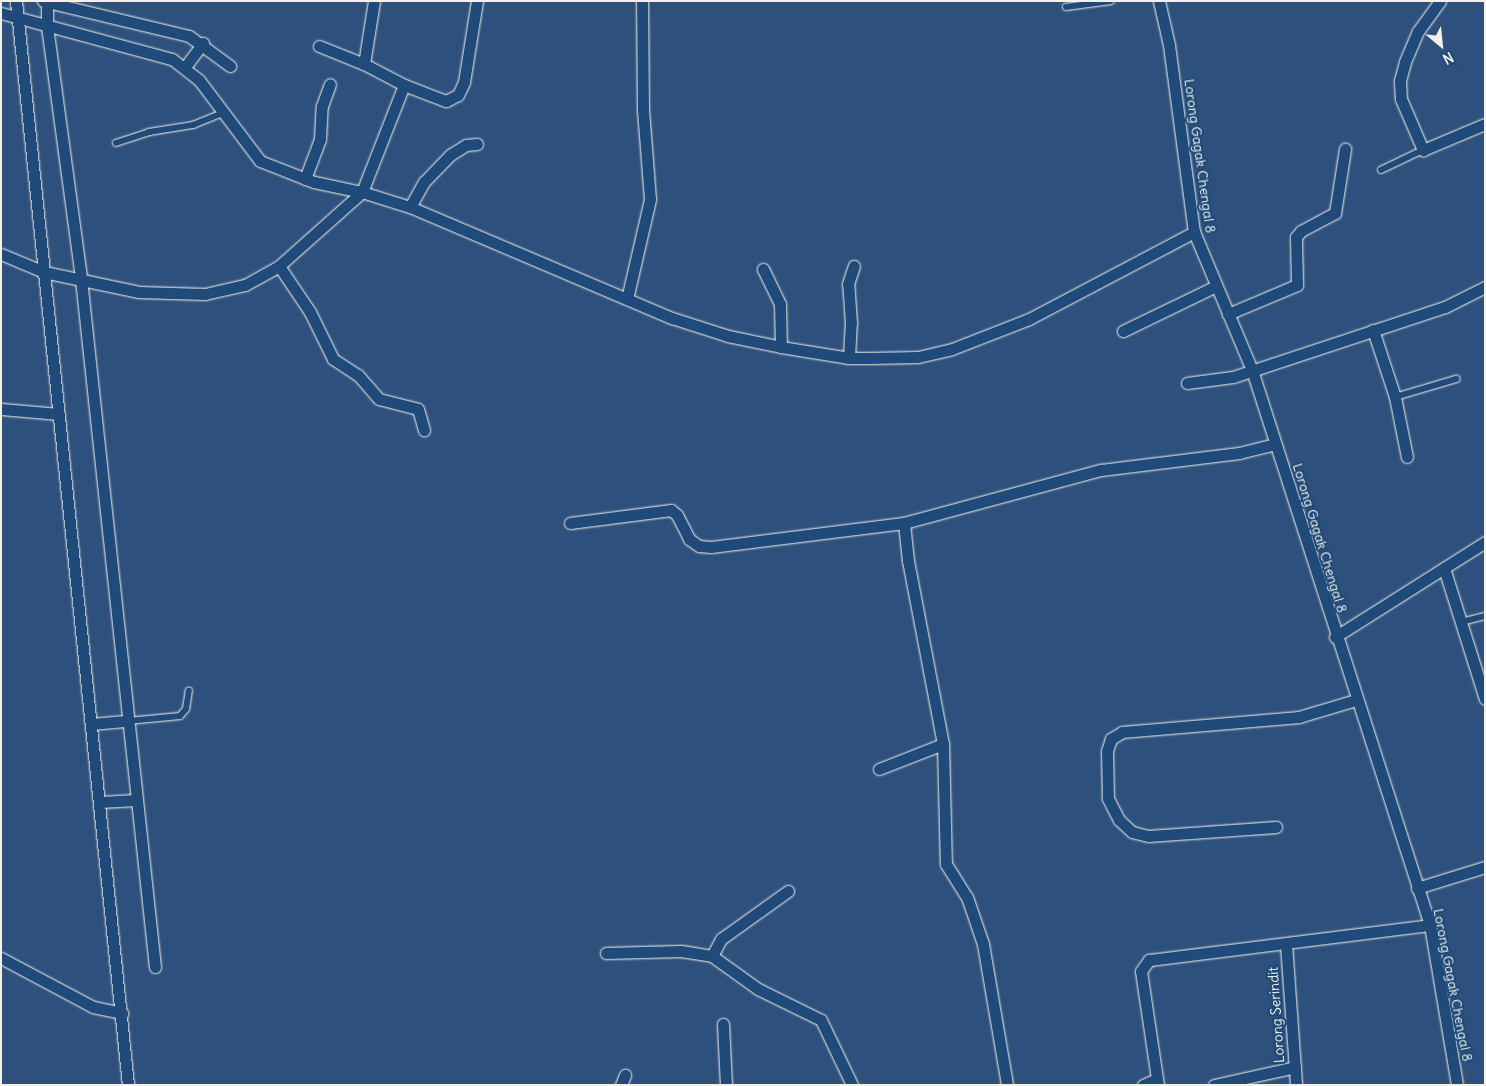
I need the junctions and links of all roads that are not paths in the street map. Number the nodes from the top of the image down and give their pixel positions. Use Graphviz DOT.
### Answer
graph roads {
  1 [pos="16,1"];
  2 [pos="374,1"];
  3 [pos="477,1"];
  4 [pos="642,1"];
  5 [pos="1110,1"];
  6 [pos="1159,1"];
  7 [pos="1440,1"];
  8 [pos="46,3"];
  9 [pos="1066,7"];
  10 [pos="1,13"];
  11 [pos="18,16"];
  12 [pos="47,23"];
  13 [pos="200,46"];
  14 [pos="319,46"];
  15 [pos="188,63"];
  16 [pos="364,64"];
  17 [pos="230,66"];
  18 [pos="330,84"];
  19 [pos="404,86"];
  20 [pos="222,113"];
  21 [pos="1485,124"];
  22 [pos="116,143"];
  23 [pos="478,144"];
  24 [pos="1345,149"];
  25 [pos="1423,150"];
  26 [pos="1381,170"];
  27 [pos="305,179"];
  28 [pos="362,192"];
  29 [pos="410,207"];
  30 [pos="1194,232"];
  31 [pos="1,254"];
  32 [pos="279,266"];
  33 [pos="854,266"];
  34 [pos="763,269"];
  35 [pos="48,273"];
  36 [pos="79,279"];
  37 [pos="1216,286"];
  38 [pos="1485,287"];
  39 [pos="627,299"];
  40 [pos="1228,314"];
  41 [pos="1373,330"];
  42 [pos="1123,331"];
  43 [pos="781,347"];
  44 [pos="849,358"];
  45 [pos="1252,370"];
  46 [pos="1456,379"];
  47 [pos="1187,383"];
  48 [pos="1395,397"];
  49 [pos="1,409"];
  50 [pos="59,414"];
  51 [pos="424,430"];
  52 [pos="1275,444"];
  53 [pos="1407,457"];
  54 [pos="570,523"];
  55 [pos="904,523"];
  56 [pos="1485,542"];
  57 [pos="1444,568"];
  58 [pos="1485,616"];
  59 [pos="1461,622"];
  60 [pos="1335,638"];
  61 [pos="189,691"];
  62 [pos="1485,699"];
  63 [pos="1356,700"];
  64 [pos="128,721"];
  65 [pos="91,724"];
  66 [pos="943,744"];
  67 [pos="879,769"];
  68 [pos="136,800"];
  69 [pos="100,802"];
  70 [pos="1276,827"];
  71 [pos="1485,867"];
  72 [pos="1417,888"];
  73 [pos="788,891"];
  74 [pos="1430,926"];
  75 [pos="1286,944"];
  76 [pos="606,953"];
  77 [pos="712,956"];
  78 [pos="1,958"];
  79 [pos="154,967"];
  80 [pos="122,1014"];
  81 [pos="723,1024"];
  82 [pos="1295,1067"];
  83 [pos="1157,1082"];
  84 [pos="128,1085"];
  85 [pos="726,1085"];
  86 [pos="852,1085"];
  87 [pos="1007,1085"];
  88 [pos="1143,1085"];
  89 [pos="1214,1085"];
  90 [pos="1296,1085"];
  91 [pos="1457,1085"];
  1 -- 11 [label="street"];
  2 -- 16 [label="street"];
  3 -- 19 [label="street"];
  4 -- 39 [label="street"];
  5 -- 9 [label="lane"];
  6 -- 30 [label="street, Lorong Gagak Chengal 8"];
  7 -- 25 [label="street"];
  8 -- 12 [label="street"];
  8 -- 13 [label="street"];
  10 -- 11 [label="street"];
  11 -- 12 [label="street"];
  11 -- 35 [label="street"];
  12 -- 15 [label="street"];
  12 -- 36 [label="street"];
  13 -- 15 [label="street"];
  13 -- 17 [label="street"];
  14 -- 16 [label="street"];
  15 -- 20 [label="street"];
  16 -- 19 [label="street"];
  18 -- 27 [label="street"];
  19 -- 28 [label="street"];
  20 -- 22 [label="lane"];
  20 -- 27 [label="street"];
  21 -- 25 [label="street"];
  23 -- 29 [label="street"];
  24 -- 40 [label="street"];
  25 -- 26 [label="lane"];
  27 -- 28 [label="street"];
  28 -- 29 [label="street"];
  28 -- 32 [label="street"];
  29 -- 39 [label="street"];
  30 -- 37 [label="street, Lorong Gagak Chengal 8"];
  30 -- 44 [label="street"];
  31 -- 35 [label="street"];
  32 -- 36 [label="street"];
  32 -- 51 [label="street"];
  33 -- 44 [label="street"];
  34 -- 43 [label="street"];
  35 -- 36 [label="street"];
  35 -- 50 [label="street"];
  36 -- 64 [label="street"];
  37 -- 40 [label="street, Lorong Gagak Chengal 8"];
  37 -- 42 [label="street"];
  38 -- 41 [label="street"];
  39 -- 43 [label="street"];
  40 -- 45 [label="street, Lorong Gagak Chengal 8"];
  41 -- 45 [label="street"];
  41 -- 48 [label="street"];
  43 -- 44 [label="street"];
  45 -- 47 [label="street"];
  45 -- 52 [label="street, Lorong Gagak Chengal 8"];
  46 -- 48 [label="lane"];
  48 -- 53 [label="street"];
  49 -- 50 [label="street"];
  50 -- 65 [label="street"];
  52 -- 55 [label="street"];
  52 -- 60 [label="street, Lorong Gagak Chengal 8"];
  54 -- 55 [label="street"];
  55 -- 66 [label="street"];
  56 -- 57 [label="street"];
  57 -- 59 [label="street"];
  57 -- 60 [label="street"];
  58 -- 59 [label="lane"];
  59 -- 62 [label="street"];
  60 -- 63 [label="street, Lorong Gagak Chengal 8"];
  61 -- 64 [label="lane"];
  63 -- 70 [label="street"];
  63 -- 72 [label="street, Lorong Gagak Chengal 8"];
  64 -- 65 [label="street"];
  64 -- 68 [label="street"];
  65 -- 69 [label="street"];
  66 -- 67 [label="street"];
  66 -- 87 [label="street"];
  68 -- 69 [label="street"];
  68 -- 79 [label="street"];
  69 -- 80 [label="street"];
  71 -- 72 [label="street"];
  72 -- 74 [label="street, Lorong Gagak Chengal 8"];
  73 -- 77 [label="street"];
  74 -- 75 [label="street"];
  74 -- 91 [label="street, Lorong Gagak Chengal 8"];
  75 -- 82 [label="street, Lorong Serindit"];
  75 -- 83 [label="street"];
  76 -- 77 [label="street"];
  77 -- 86 [label="street"];
  78 -- 80 [label="street"];
  80 -- 84 [label="street"];
  81 -- 85 [label="street"];
  82 -- 89 [label="street"];
  82 -- 90 [label="street, Lorong Serindit"];
  83 -- 88 [label="street"];
}
